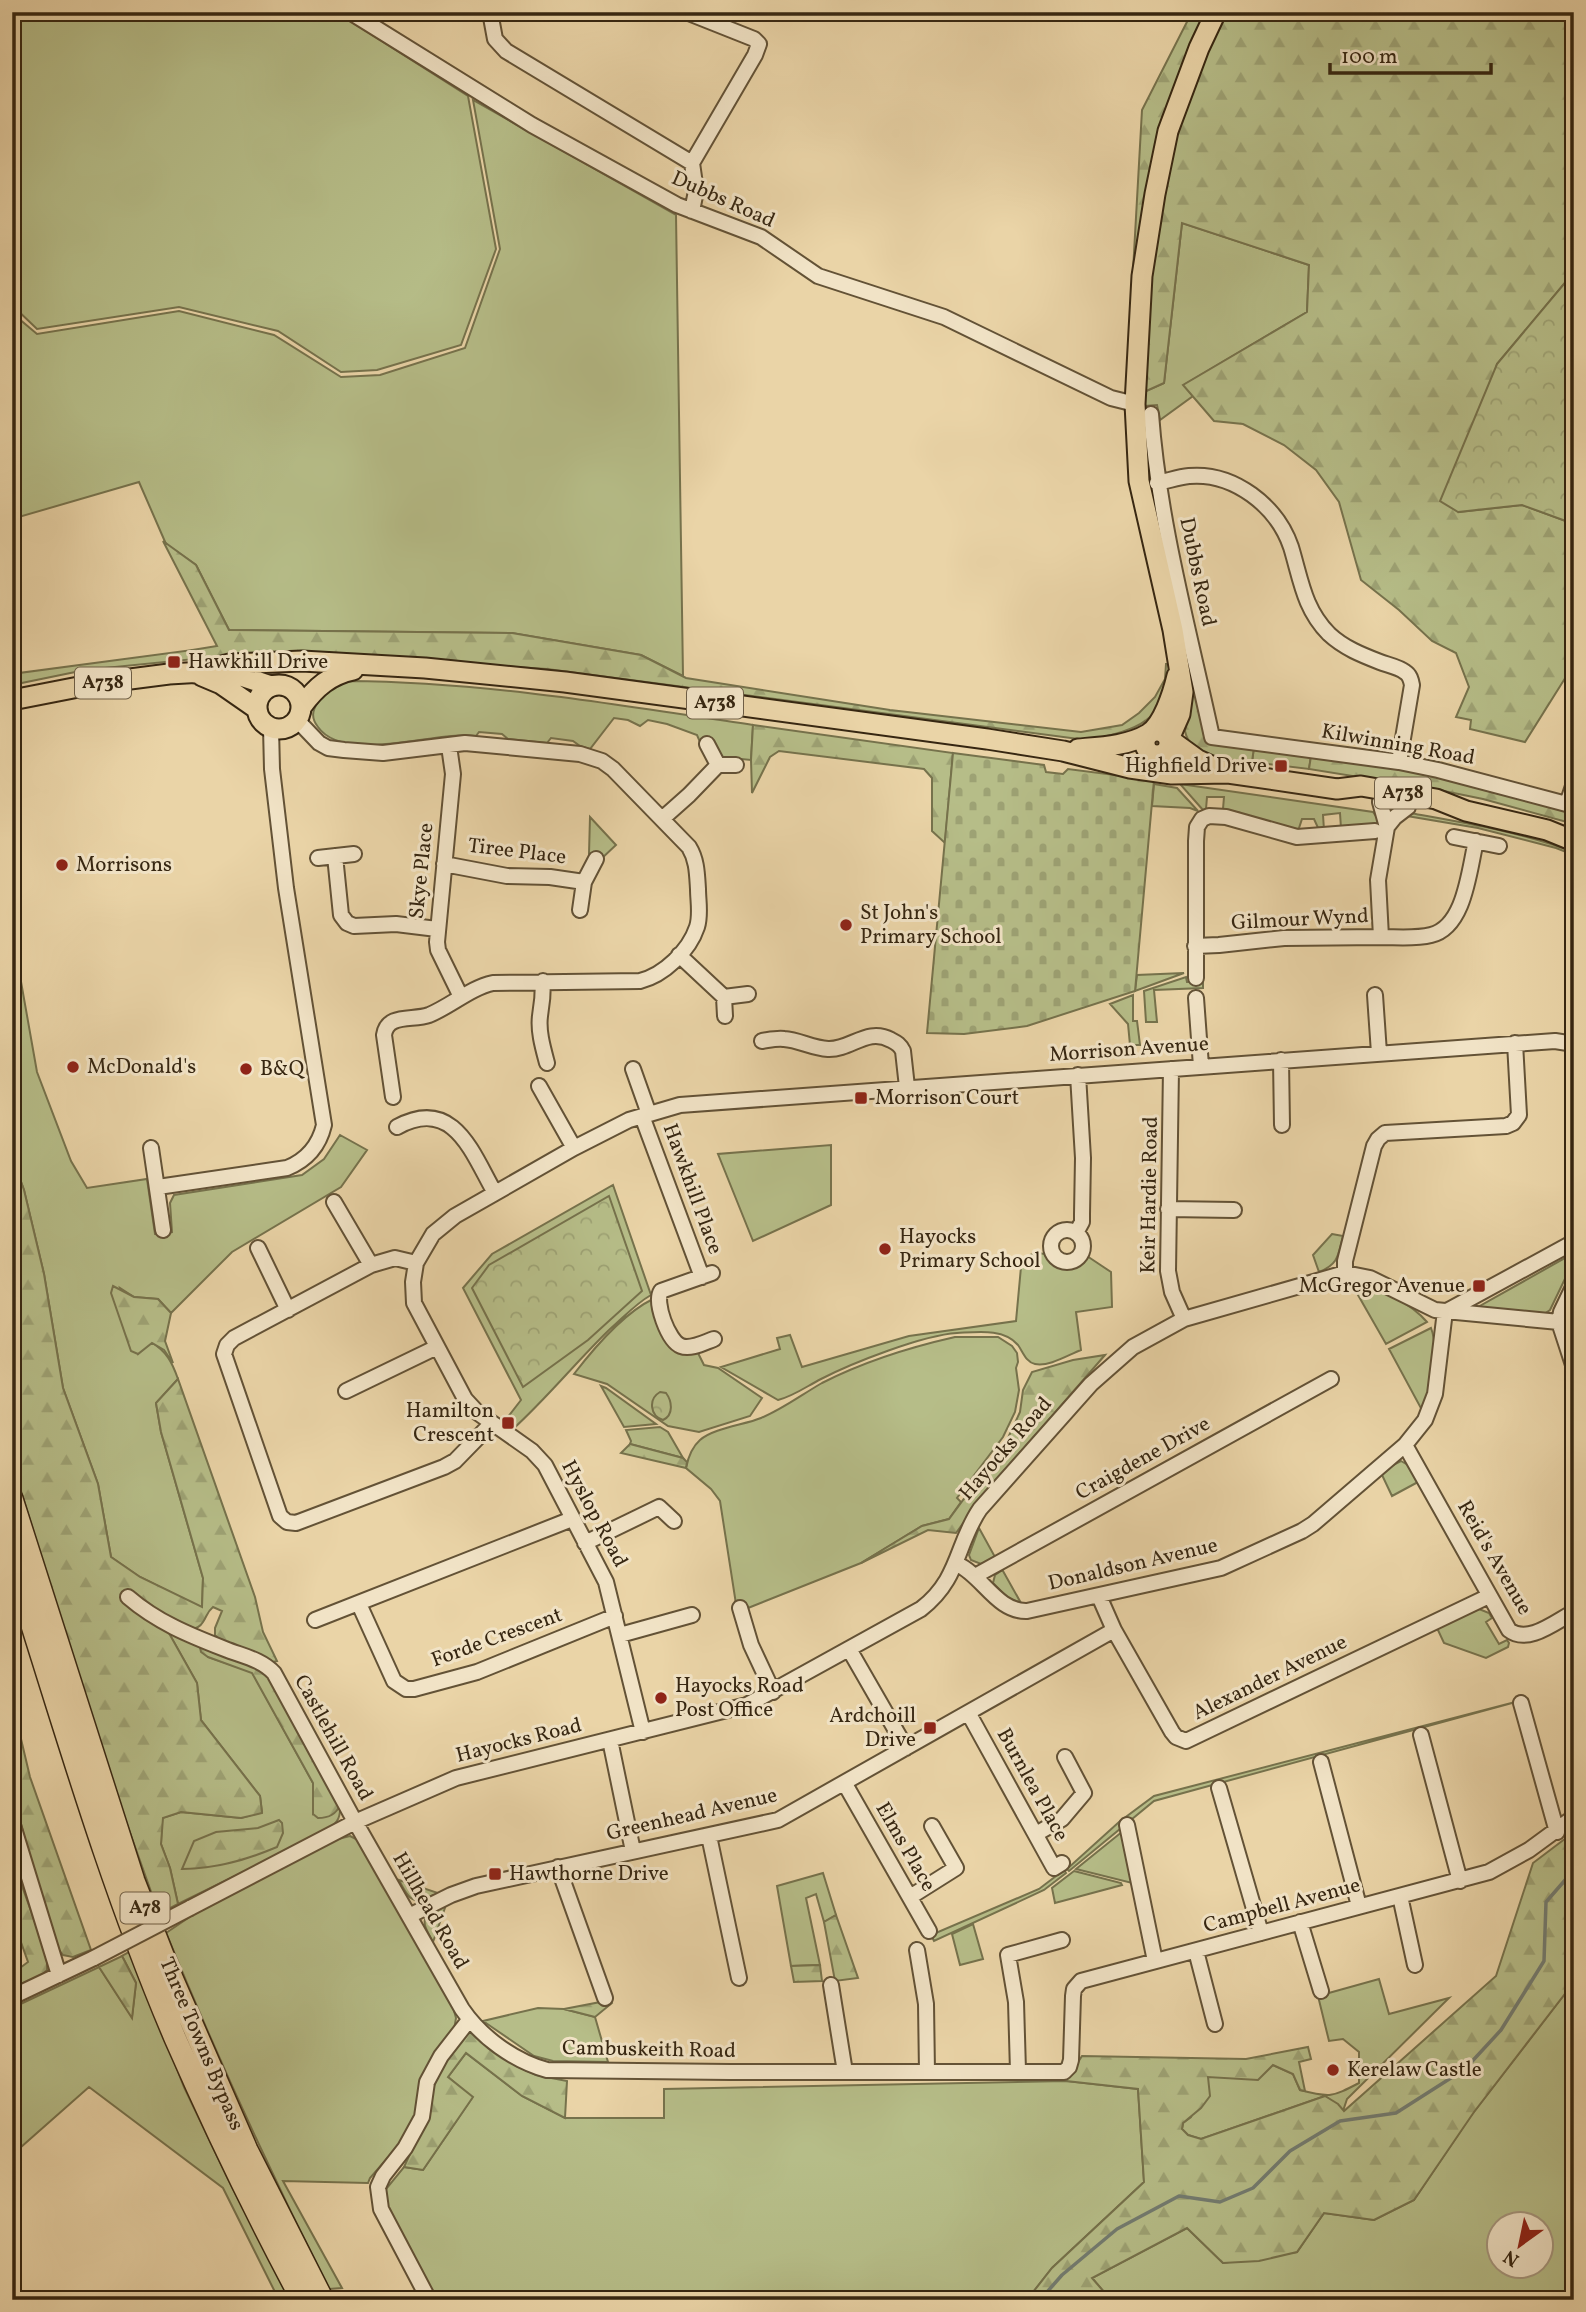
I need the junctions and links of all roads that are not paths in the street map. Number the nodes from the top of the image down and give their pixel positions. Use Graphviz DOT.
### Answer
graph roads {
  1 [pos="351,12"];
  2 [pos="491,12"];
  3 [pos="686,12"];
  4 [pos="1216,12"];
  5 [pos="692,163"];
  6 [pos="692,211"];
  7 [pos="1143,409"];
  8 [pos="1157,483"];
  9 [pos="341,664"];
  10 [pos="372,665"];
  11 [pos="1179,668"];
  12 [pos="195,673"];
  13 [pos="275,686"];
  14 [pos="12,700"];
  15 [pos="257,709"];
  16 [pos="299,713"];
  17 [pos="271,728"];
  18 [pos="1150,733"];
  19 [pos="1212,737"];
  20 [pos="707,744"];
  21 [pos="449,746"];
  22 [pos="1160,750"];
  23 [pos="1063,751"];
  24 [pos="1094,758"];
  25 [pos="1399,762"];
  26 [pos="718,765"];
  27 [pos="736,765"];
  28 [pos="1196,773"];
  29 [pos="1228,774"];
  30 [pos="1574,783"];
  31 [pos="1337,789"];
  32 [pos="1381,802"];
  33 [pos="1571,805"];
  34 [pos="1408,807"];
  35 [pos="1466,811"];
  36 [pos="662,820"];
  37 [pos="1381,829"];
  38 [pos="1352,834"];
  39 [pos="1454,836"];
  40 [pos="1476,841"];
  41 [pos="1574,841"];
  42 [pos="1499,846"];
  43 [pos="1352,850"];
  44 [pos="354,853"];
  45 [pos="335,856"];
  46 [pos="318,858"];
  47 [pos="596,859"];
  48 [pos="444,864"];
  49 [pos="584,882"];
  50 [pos="580,910"];
  51 [pos="437,929"];
  52 [pos="1381,937"];
  53 [pos="1195,946"];
  54 [pos="679,955"];
  55 [pos="1196,978"];
  56 [pos="543,981"];
  57 [pos="748,995"];
  58 [pos="1375,995"];
  59 [pos="461,997"];
  60 [pos="724,997"];
  61 [pos="1196,998"];
  62 [pos="724,1016"];
  63 [pos="762,1041"];
  64 [pos="1515,1044"];
  65 [pos="1574,1044"];
  66 [pos="1378,1053"];
  67 [pos="1281,1060"];
  68 [pos="547,1063"];
  69 [pos="1201,1066"];
  70 [pos="633,1069"];
  71 [pos="1171,1069"];
  72 [pos="1078,1075"];
  73 [pos="539,1086"];
  74 [pos="907,1087"];
  75 [pos="393,1097"];
  76 [pos="686,1104"];
  77 [pos="646,1115"];
  78 [pos="1282,1125"];
  79 [pos="397,1127"];
  80 [pos="151,1148"];
  81 [pos="574,1148"];
  82 [pos="158,1186"];
  83 [pos="495,1193"];
  84 [pos="334,1202"];
  85 [pos="1168,1209"];
  86 [pos="1234,1209"];
  87 [pos="163,1230"];
  88 [pos="1076,1233"];
  89 [pos="1574,1242"];
  90 [pos="258,1248"];
  91 [pos="416,1263"];
  92 [pos="371,1265"];
  93 [pos="1345,1273"];
  94 [pos="1574,1285"];
  95 [pos="288,1310"];
  96 [pos="1446,1311"];
  97 [pos="1184,1319"];
  98 [pos="1559,1322"];
  99 [pos="715,1339"];
  100 [pos="437,1347"];
  101 [pos="1574,1368"];
  102 [pos="1331,1379"];
  103 [pos="346,1391"];
  104 [pos="492,1423"];
  105 [pos="1405,1445"];
  106 [pos="12,1499"];
  107 [pos="572,1519"];
  108 [pos="674,1521"];
  109 [pos="585,1543"];
  110 [pos="12,1562"];
  111 [pos="957,1564"];
  112 [pos="975,1576"];
  113 [pos="1099,1596"];
  114 [pos="1489,1596"];
  115 [pos="128,1597"];
  116 [pos="359,1604"];
  117 [pos="740,1608"];
  118 [pos="1574,1612"];
  119 [pos="692,1615"];
  120 [pos="615,1616"];
  121 [pos="315,1620"];
  122 [pos="1114,1630"];
  123 [pos="620,1635"];
  124 [pos="849,1649"];
  125 [pos="773,1692"];
  126 [pos="1521,1703"];
  127 [pos="969,1714"];
  128 [pos="643,1732"];
  129 [pos="1422,1735"];
  130 [pos="610,1740"];
  131 [pos="906,1748"];
  132 [pos="1065,1757"];
  133 [pos="1321,1762"];
  134 [pos="845,1784"];
  135 [pos="1219,1788"];
  136 [pos="1574,1817"];
  137 [pos="12,1822"];
  138 [pos="355,1822"];
  139 [pos="1127,1825"];
  140 [pos="932,1826"];
  141 [pos="1557,1832"];
  142 [pos="1036,1834"];
  143 [pos="709,1836"];
  144 [pos="633,1851"];
  145 [pos="1062,1863"];
  146 [pos="558,1867"];
  147 [pos="1460,1881"];
  148 [pos="1400,1896"];
  149 [pos="910,1897"];
  150 [pos="1359,1906"];
  151 [pos="409,1916"];
  152 [pos="1300,1922"];
  153 [pos="929,1931"];
  154 [pos="1261,1933"];
  155 [pos="1062,1940"];
  156 [pos="917,1950"];
  157 [pos="1196,1951"];
  158 [pos="1155,1961"];
  159 [pos="1415,1965"];
  160 [pos="59,1975"];
  161 [pos="739,1978"];
  162 [pos="831,1985"];
  163 [pos="1321,1991"];
  164 [pos="12,1997"];
  165 [pos="605,1997"];
  166 [pos="469,2020"];
  167 [pos="1215,2024"];
  168 [pos="1017,2071"];
  169 [pos="845,2072"];
  170 [pos="927,2072"];
  171 [pos="1064,2072"];
  172 [pos="302,2300"];
  173 [pos="323,2300"];
  174 [pos="429,2300"];
  1 -- 6 [label="street, Dubbs Road"];
  2 -- 5 [label="street"];
  3 -- 5 [label="street"];
  4 -- 7 [label="main road"];
  5 -- 6 [label="street"];
  6 -- 7 [label="street, Dubbs Road"];
  7 -- 8 [label="street, Dubbs Road"];
  7 -- 11 [label="main road"];
  8 -- 19 [label="street, Dubbs Road"];
  8 -- 25 [label="street"];
  9 -- 10 [label="main road, A738"];
  9 -- 12 [label="main road"];
  9 -- 13 [label="main road, A738"];
  10 -- 16 [label="main road, A738"];
  10 -- 23 [label="main road, A738"];
  11 -- 18 [label="main road"];
  11 -- 22 [label="main road"];
  12 -- 13 [label="main road, A738"];
  12 -- 14 [label="main road, A738"];
  12 -- 15 [label="main road, A738"];
  13 -- 15 [label="main road"];
  13 -- 16 [label="main road, A738"];
  15 -- 17 [label="main road, A738"];
  16 -- 17 [label="main road"];
  16 -- 21 [label="street"];
  17 -- 82 [label="street"];
  18 -- 22 [label="main road"];
  18 -- 23 [label="main road, A738"];
  19 -- 25 [label="street, Kilwinning Road"];
  20 -- 26 [label="street"];
  21 -- 36 [label="street"];
  21 -- 48 [label="street, Skye Place"];
  22 -- 24 [label="main road, A738"];
  22 -- 28 [label="main road, A738"];
  22 -- 29 [label="main road, A738"];
  23 -- 24 [label="main road, A738"];
  24 -- 28 [label="main road"];
  25 -- 33 [label="street, Kilwinning Road"];
  26 -- 27 [label="street"];
  26 -- 36 [label="street"];
  28 -- 29 [label="main road, A738"];
  29 -- 31 [label="main road, A738"];
  30 -- 33 [label="street"];
  31 -- 32 [label="main road, A738"];
  31 -- 35 [label="main road, A738"];
  32 -- 34 [label="main road, A738"];
  32 -- 37 [label="street, Gilmour Wynd"];
  34 -- 35 [label="main road, A738"];
  34 -- 37 [label="street"];
  35 -- 41 [label="main road, A738"];
  36 -- 54 [label="street"];
  37 -- 38 [label="street"];
  37 -- 52 [label="street, Gilmour Wynd"];
  38 -- 43 [label="street"];
  38 -- 53 [label="street"];
  39 -- 40 [label="street"];
  40 -- 42 [label="street"];
  40 -- 52 [label="street"];
  44 -- 45 [label="street"];
  45 -- 46 [label="street"];
  45 -- 51 [label="street"];
  47 -- 49 [label="street, Tiree Place"];
  48 -- 49 [label="street, Tiree Place"];
  48 -- 51 [label="street, Skye Place"];
  49 -- 50 [label="street, Tiree Place"];
  51 -- 59 [label="street, Skye Place"];
  52 -- 53 [label="street, Gilmour Wynd"];
  53 -- 55 [label="street"];
  54 -- 56 [label="street"];
  54 -- 60 [label="street"];
  56 -- 59 [label="street"];
  56 -- 68 [label="street"];
  57 -- 60 [label="street"];
  58 -- 66 [label="street"];
  59 -- 75 [label="street"];
  60 -- 62 [label="street"];
  61 -- 69 [label="street"];
  63 -- 74 [label="street"];
  64 -- 65 [label="street, Morrison Avenue"];
  64 -- 66 [label="street, Morrison Avenue"];
  64 -- 93 [label="street"];
  66 -- 67 [label="street, Morrison Avenue"];
  67 -- 69 [label="street, Morrison Avenue"];
  67 -- 78 [label="street"];
  69 -- 71 [label="street, Morrison Avenue"];
  70 -- 77 [label="street, Hawkhill Place"];
  71 -- 72 [label="street, Morrison Avenue"];
  71 -- 85 [label="street, Keir Hardie Road"];
  72 -- 74 [label="street, Morrison Avenue"];
  72 -- 88 [label="street"];
  73 -- 81 [label="street"];
  74 -- 76 [label="street, Morrison Avenue"];
  76 -- 77 [label="street, Hyslop Road"];
  77 -- 81 [label="street, Hyslop Road"];
  77 -- 99 [label="street, Hawkhill Place"];
  79 -- 83 [label="street"];
  80 -- 82 [label="street"];
  81 -- 83 [label="street, Hyslop Road"];
  82 -- 87 [label="street"];
  83 -- 91 [label="street, Hyslop Road"];
  84 -- 92 [label="street"];
  85 -- 86 [label="street"];
  85 -- 97 [label="street, Keir Hardie Road"];
  89 -- 96 [label="street"];
  90 -- 95 [label="street"];
  91 -- 92 [label="street"];
  91 -- 100 [label="street, Hyslop Road"];
  92 -- 95 [label="street"];
  93 -- 96 [label="street"];
  93 -- 97 [label="street, Hayocks Road"];
  94 -- 98 [label="street"];
  95 -- 104 [label="street"];
  96 -- 98 [label="street"];
  96 -- 105 [label="street, Donaldson Avenue"];
  97 -- 111 [label="street, Hayocks Road"];
  98 -- 101 [label="street"];
  100 -- 103 [label="street"];
  100 -- 104 [label="street, Hyslop Road"];
  102 -- 112 [label="street, Craigdene Drive"];
  104 -- 107 [label="street, Hyslop Road"];
  105 -- 113 [label="street, Donaldson Avenue"];
  105 -- 114 [label="street, Reid's Avenue"];
  106 -- 173 [label="highway, Three Towns Bypass / A78"];
  107 -- 109 [label="street, Hyslop Road"];
  107 -- 116 [label="street"];
  108 -- 109 [label="street"];
  109 -- 120 [label="street, Hyslop Road"];
  110 -- 172 [label="highway, Three Towns Bypass / A78"];
  111 -- 112 [label="street, Donaldson Avenue"];
  111 -- 124 [label="street, Hayocks Road"];
  112 -- 113 [label="street, Donaldson Avenue"];
  113 -- 122 [label="street, Alexander Avenue"];
  114 -- 118 [label="street, Reid's Avenue"];
  114 -- 122 [label="street, Alexander Avenue"];
  115 -- 138 [label="street, Castlehill Road"];
  116 -- 120 [label="street, Forde Crescent"];
  116 -- 121 [label="street"];
  117 -- 125 [label="street"];
  119 -- 123 [label="street"];
  120 -- 123 [label="street, Hyslop Road"];
  122 -- 127 [label="street, Greenhead Avenue"];
  123 -- 128 [label="street, Hyslop Road"];
  124 -- 125 [label="street, Hayocks Road"];
  124 -- 131 [label="street"];
  125 -- 128 [label="street, Hayocks Road"];
  126 -- 141 [label="street"];
  127 -- 131 [label="street, Greenhead Avenue"];
  127 -- 142 [label="street, Burnlea Place"];
  128 -- 130 [label="street, Hayocks Road"];
  129 -- 147 [label="street"];
  130 -- 138 [label="street, Hayocks Road"];
  130 -- 144 [label="street"];
  131 -- 134 [label="street, Greenhead Avenue"];
  132 -- 142 [label="street"];
  133 -- 150 [label="street"];
  134 -- 143 [label="street, Greenhead Avenue"];
  134 -- 149 [label="street, Elms Place"];
  135 -- 154 [label="street"];
  136 -- 141 [label="street, Campbell Avenue"];
  137 -- 160 [label="street"];
  138 -- 151 [label="street, Hillhead Road"];
  138 -- 160 [label="street, Hayocks Road, bridge"];
  139 -- 158 [label="street"];
  140 -- 149 [label="street"];
  141 -- 147 [label="street, Campbell Avenue"];
  142 -- 145 [label="street, Burnlea Place"];
  143 -- 144 [label="street, Greenhead Avenue"];
  143 -- 161 [label="street"];
  144 -- 146 [label="street, Greenhead Avenue"];
  146 -- 151 [label="street, Greenhead Avenue"];
  146 -- 165 [label="street"];
  147 -- 148 [label="street, Campbell Avenue"];
  148 -- 150 [label="street, Campbell Avenue"];
  148 -- 159 [label="street"];
  149 -- 153 [label="street, Elms Place"];
  150 -- 152 [label="street, Campbell Avenue"];
  151 -- 166 [label="street, Hillhead Road"];
  152 -- 154 [label="street, Campbell Avenue"];
  152 -- 163 [label="street"];
  154 -- 157 [label="street, Campbell Avenue"];
  155 -- 168 [label="street"];
  156 -- 170 [label="street"];
  157 -- 158 [label="street, Campbell Avenue"];
  157 -- 167 [label="street"];
  158 -- 171 [label="street, Campbell Avenue"];
  160 -- 164 [label="street, Hayocks Road"];
  162 -- 169 [label="street"];
  166 -- 169 [label="street, Cambuskeith Road"];
  166 -- 174 [label="street"];
  168 -- 170 [label="street, Cambuskeith Road"];
  168 -- 171 [label="street, Cambuskeith Road"];
  169 -- 170 [label="street, Cambuskeith Road"];
}
